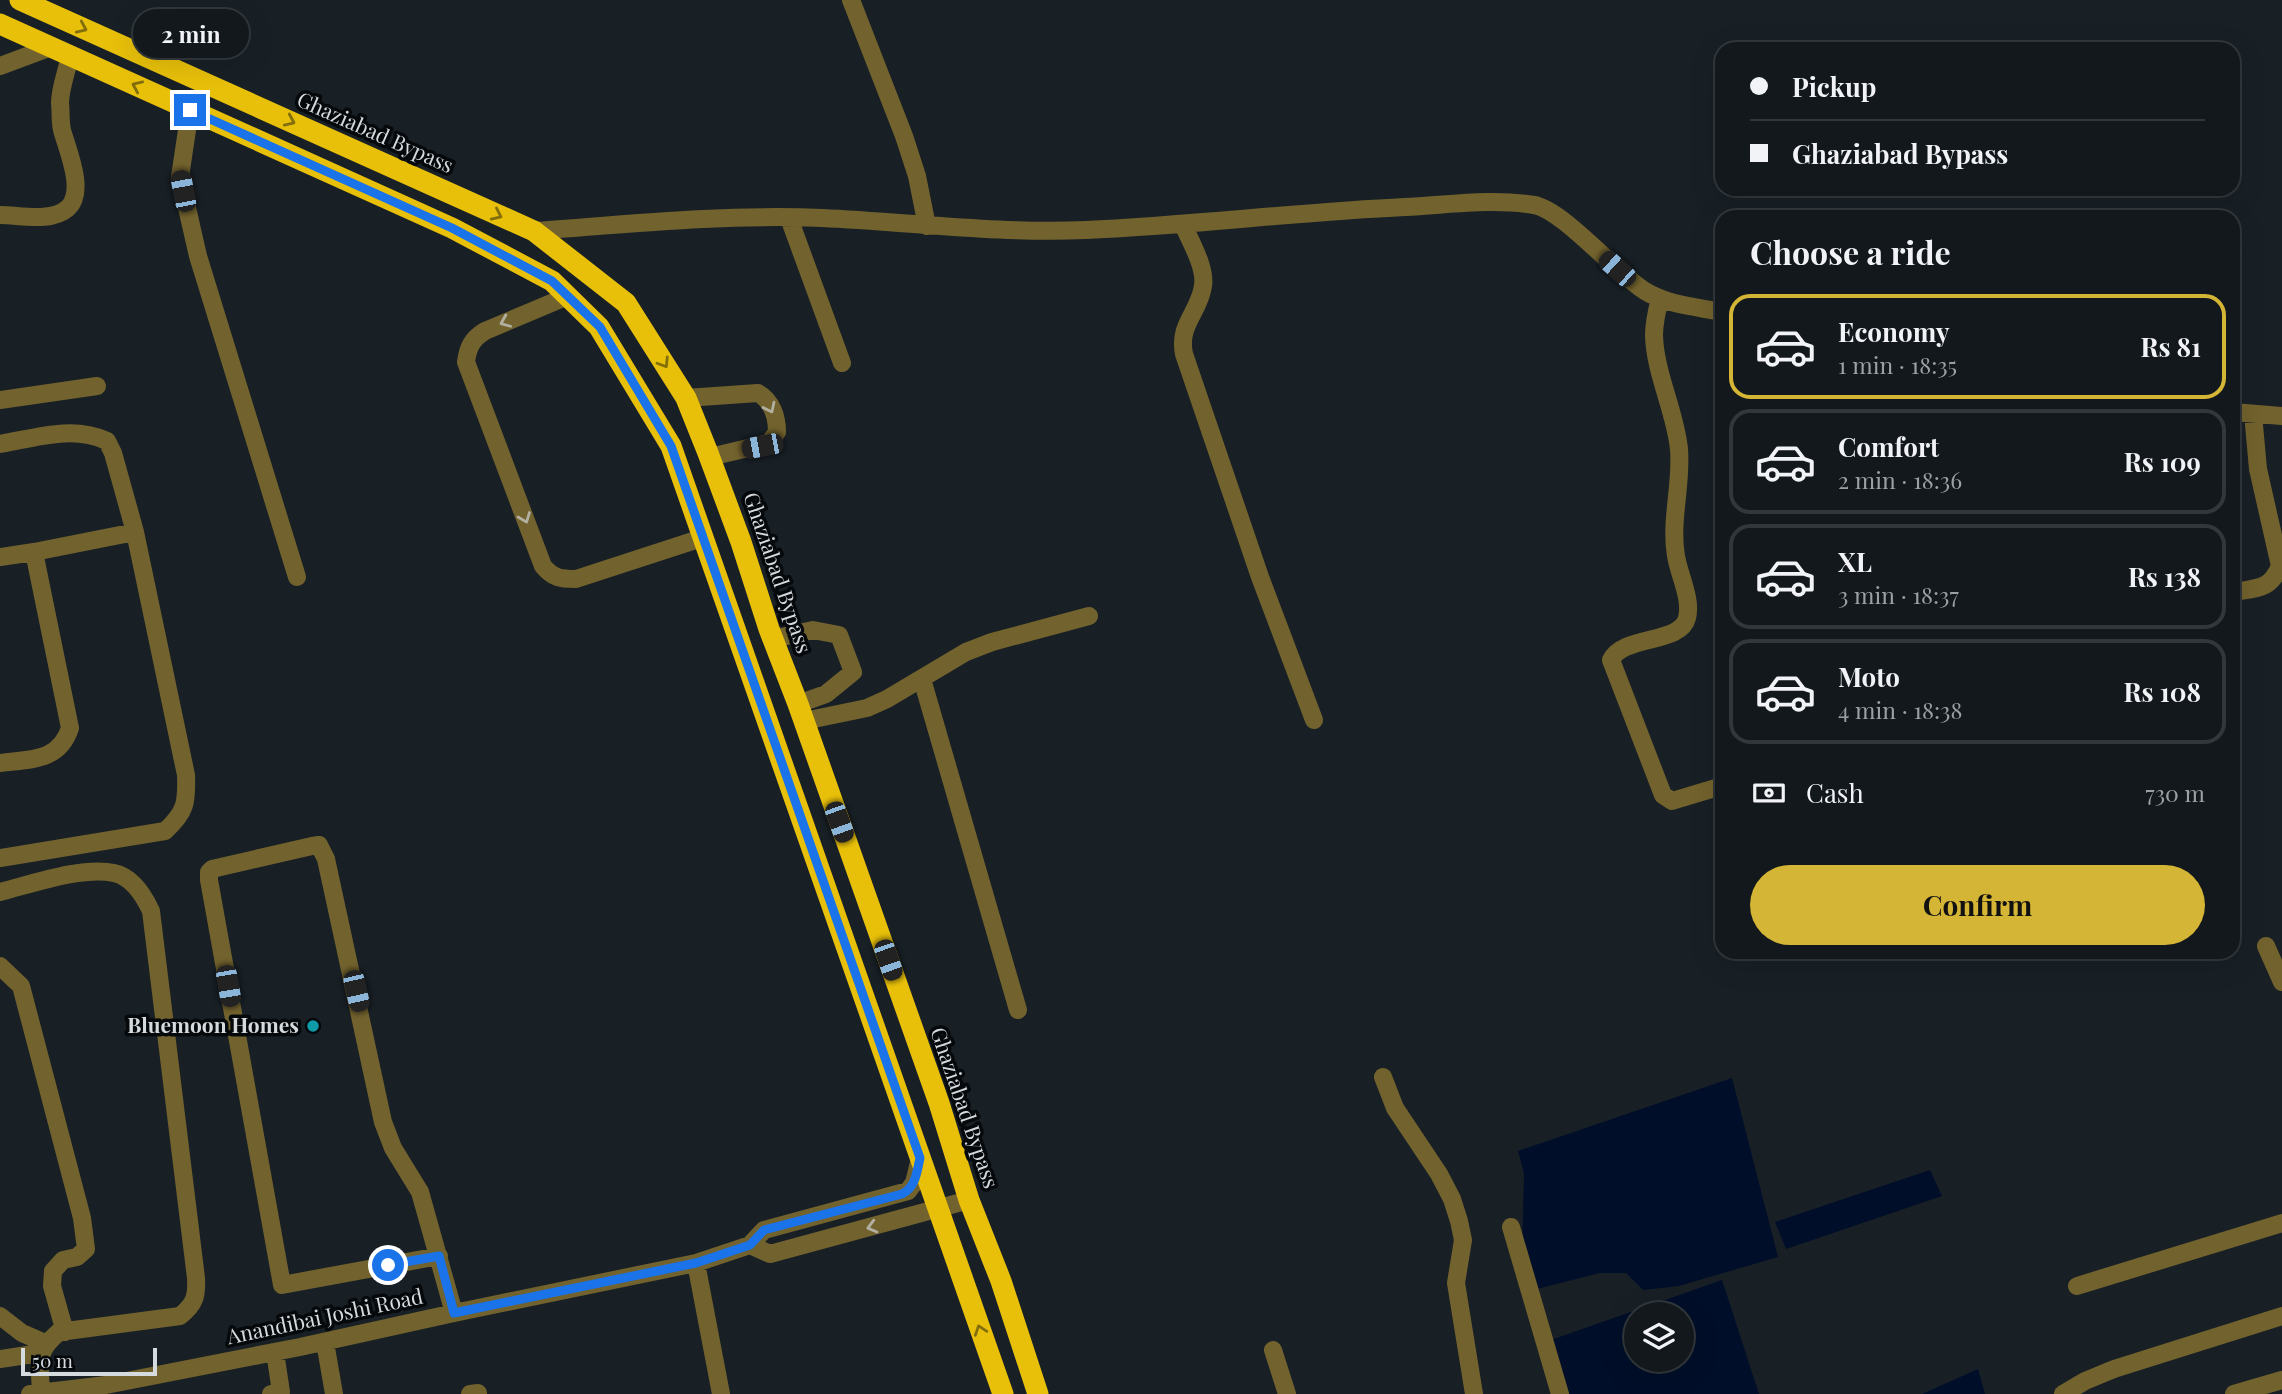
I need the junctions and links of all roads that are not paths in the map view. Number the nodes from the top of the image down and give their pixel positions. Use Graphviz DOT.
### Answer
graph roads {
  1 [pos="22,0"];
  2 [pos="851,0"];
  3 [pos="0,24"];
  4 [pos="51,47"];
  5 [pos="70,56"];
  6 [pos="0,66"];
  7 [pos="190,110"];
  8 [pos="0,215"];
  9 [pos="789,218"];
  10 [pos="1183,223"];
  11 [pos="927,226"];
  12 [pos="534,231"];
  13 [pos="568,296"];
  14 [pos="1660,298"];
  15 [pos="1715,310"];
  16 [pos="842,363"];
  17 [pos="97,386"];
  18 [pos="686,398"];
  19 [pos="0,400"];
  20 [pos="2240,413"];
  21 [pos="2253,414"];
  22 [pos="2282,416"];
  23 [pos="0,444"];
  24 [pos="709,457"];
  25 [pos="135,532"];
  26 [pos="702,538"];
  27 [pos="34,551"];
  28 [pos="0,557"];
  29 [pos="296,577"];
  30 [pos="2240,591"];
  31 [pos="1089,616"];
  32 [pos="773,639"];
  33 [pos="922,679"];
  34 [pos="801,713"];
  35 [pos="1314,720"];
  36 [pos="0,763"];
  37 [pos="1715,788"];
  38 [pos="0,858"];
  39 [pos="863,887"];
  40 [pos="0,892"];
  41 [pos="828,895"];
  42 [pos="2266,946"];
  43 [pos="0,965"];
  44 [pos="2282,982"];
  45 [pos="1018,1010"];
  46 [pos="1383,1077"];
  47 [pos="920,1158"];
  48 [pos="970,1200"];
  49 [pos="938,1209"];
  50 [pos="2282,1223"];
  51 [pos="1511,1227"];
  52 [pos="750,1245"];
  53 [pos="439,1256"];
  54 [pos="696,1263"];
  55 [pos="2077,1286"];
  56 [pos="454,1313"];
  57 [pos="0,1316"];
  58 [pos="2282,1316"];
  59 [pos="65,1332"];
  60 [pos="325,1342"];
  61 [pos="43,1348"];
  62 [pos="1273,1350"];
  63 [pos="275,1352"];
  64 [pos="0,1359"];
  65 [pos="2282,1380"];
  66 [pos="107,1389"];
  67 [pos="36,1393"];
  68 [pos="271,1394"];
  69 [pos="334,1394"];
  70 [pos="722,1394"];
  71 [pos="1003,1394"];
  72 [pos="1038,1394"];
  73 [pos="1287,1394"];
  74 [pos="1474,1394"];
  75 [pos="1560,1394"];
  76 [pos="2063,1394"];
  77 [pos="2234,1394"];
  1 -- 12 [label="highway, Ghaziabad Bypass, one-way"];
  2 -- 11 [label="street"];
  3 -- 4 [label="highway"];
  4 -- 5 [label="highway"];
  4 -- 6 [label="street"];
  7 -- 5 [label="highway, one-way"];
  5 -- 8 [label="street"];
  7 -- 13 [label="highway"];
  7 -- 29 [label="street"];
  9 -- 11 [label="street"];
  9 -- 12 [label="street"];
  9 -- 16 [label="street"];
  10 -- 11 [label="street"];
  10 -- 14 [label="street"];
  10 -- 35 [label="street"];
  12 -- 18 [label="highway, Ghaziabad Bypass, one-way"];
  13 -- 26 [label="highway"];
  13 -- 26 [label="street, one-way"];
  14 -- 15 [label="street"];
  14 -- 37 [label="street"];
  17 -- 19 [label="street"];
  18 -- 24 [label="highway, Ghaziabad Bypass"];
  18 -- 24 [label="street, one-way"];
  20 -- 21 [label="street"];
  21 -- 22 [label="street"];
  21 -- 30 [label="street"];
  23 -- 25 [label="street"];
  24 -- 32 [label="highway, Ghaziabad Bypass"];
  25 -- 27 [label="street"];
  25 -- 38 [label="street"];
  26 -- 41 [label="highway"];
  27 -- 28 [label="street"];
  27 -- 36 [label="street"];
  31 -- 33 [label="street"];
  32 -- 34 [label="highway, Ghaziabad Bypass"];
  32 -- 34 [label="street"];
  33 -- 34 [label="street"];
  33 -- 45 [label="street"];
  34 -- 39 [label="highway, Ghaziabad Bypass"];
  39 -- 41 [label="highway"];
  39 -- 48 [label="highway, Ghaziabad Bypass"];
  40 -- 59 [label="street"];
  41 -- 47 [label="highway"];
  42 -- 44 [label="street"];
  43 -- 59 [label="street"];
  46 -- 74 [label="street"];
  47 -- 49 [label="highway"];
  47 -- 52 [label="street, Anandibai Joshi Road"];
  48 -- 49 [label="street, Anandibai Joshi Road"];
  48 -- 72 [label="highway, Ghaziabad Bypass"];
  49 -- 52 [label="street, Anandibai Joshi Road, one-way"];
  71 -- 49 [label="highway, one-way"];
  50 -- 55 [label="street"];
  51 -- 75 [label="street"];
  52 -- 54 [label="street, Anandibai Joshi Road"];
  53 -- 53 [label="street"];
  53 -- 56 [label="street"];
  54 -- 56 [label="street, Anandibai Joshi Road"];
  54 -- 70 [label="street"];
  56 -- 60 [label="street, Anandibai Joshi Road"];
  57 -- 61 [label="street"];
  58 -- 76 [label="street"];
  59 -- 61 [label="street"];
  60 -- 63 [label="street, Anandibai Joshi Road"];
  60 -- 69 [label="street"];
  61 -- 64 [label="street"];
  61 -- 67 [label="street"];
  62 -- 73 [label="street"];
  63 -- 66 [label="street, Anandibai Joshi Road"];
  63 -- 68 [label="street"];
  65 -- 77 [label="street"];
  66 -- 67 [label="street, Anandibai Joshi Road"];
}
